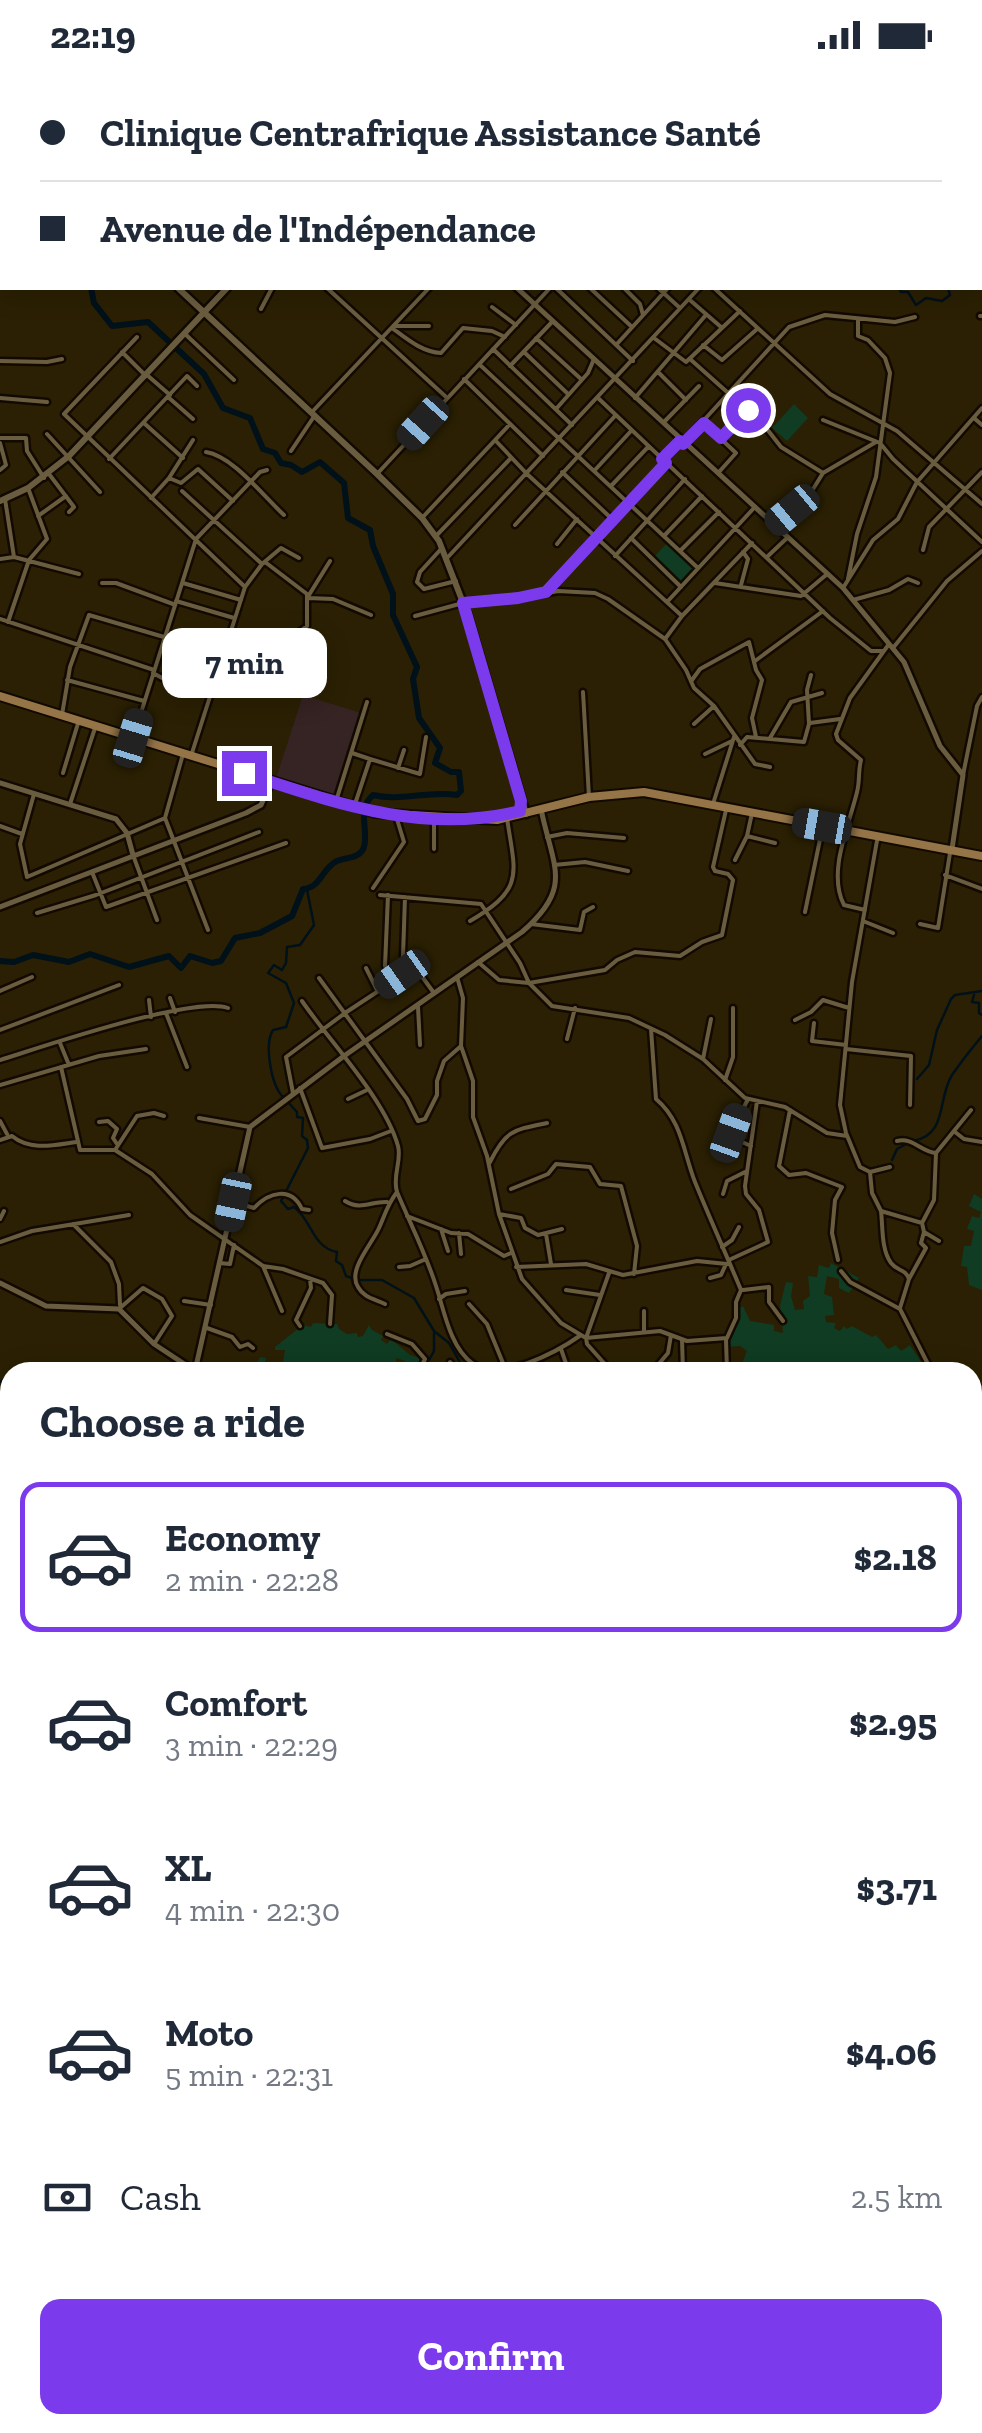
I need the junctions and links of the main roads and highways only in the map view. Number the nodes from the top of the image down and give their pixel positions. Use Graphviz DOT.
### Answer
graph roads {
  1 [pos="183,290"];
  2 [pos="225,290"];
  3 [pos="204,311"];
  4 [pos="2,500"];
  5 [pos="0,696"];
  6 [pos="522,810"];
  7 [pos="488,819"];
  8 [pos="982,856"];
  1 -- 3 [label="main road"];
  2 -- 3 [label="main road"];
  3 -- 4 [label="main road"];
  3 -- 6 [label="main road"];
  5 -- 7 [label="main road"];
  6 -- 7 [label="main road"];
  6 -- 7 [label="main road"];
  6 -- 8 [label="main road"];
}
